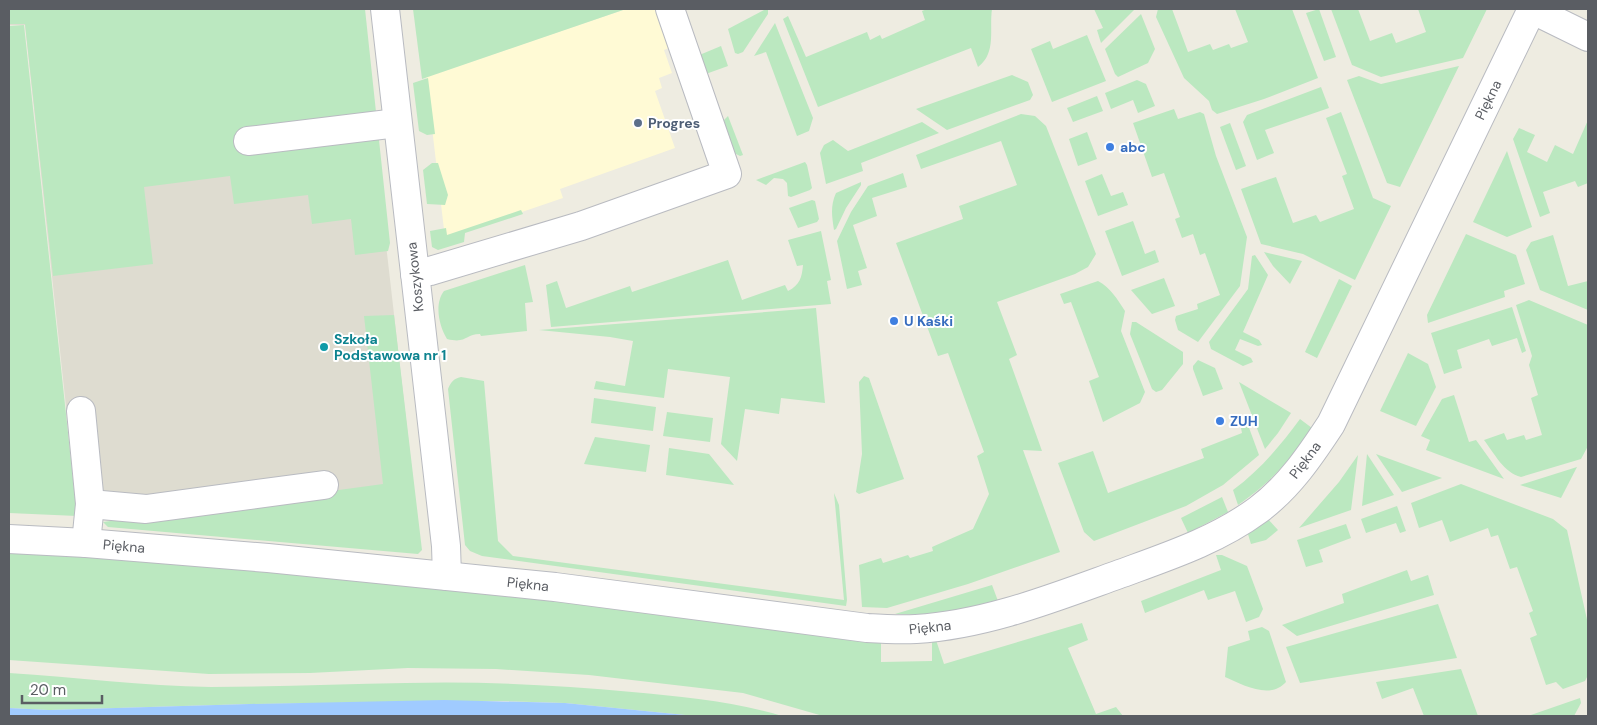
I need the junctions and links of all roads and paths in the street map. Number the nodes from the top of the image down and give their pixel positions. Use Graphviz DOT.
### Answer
graph roads {
  1 [pos="384,9"];
  2 [pos="670,9"];
  3 [pos="1532,9"];
  4 [pos="1588,37"];
  5 [pos="397,122"];
  6 [pos="248,141"];
  7 [pos="414,274"];
  8 [pos="81,411"];
  9 [pos="324,485"];
  10 [pos="90,504"];
  11 [pos="9,539"];
  12 [pos="86,543"];
  13 [pos="447,576"];
  1 -- 5 [label="street, Koszykowa"];
  2 -- 7 [label="street"];
  3 -- 4 [label="street"];
  3 -- 13 [label="street, Piękna"];
  5 -- 6 [label="street"];
  5 -- 7 [label="street, Koszykowa"];
  7 -- 13 [label="street, Koszykowa"];
  8 -- 10 [label="street"];
  9 -- 10 [label="street"];
  10 -- 12 [label="street"];
  11 -- 12 [label="street, Piękna"];
  12 -- 13 [label="street, Piękna"];
}
